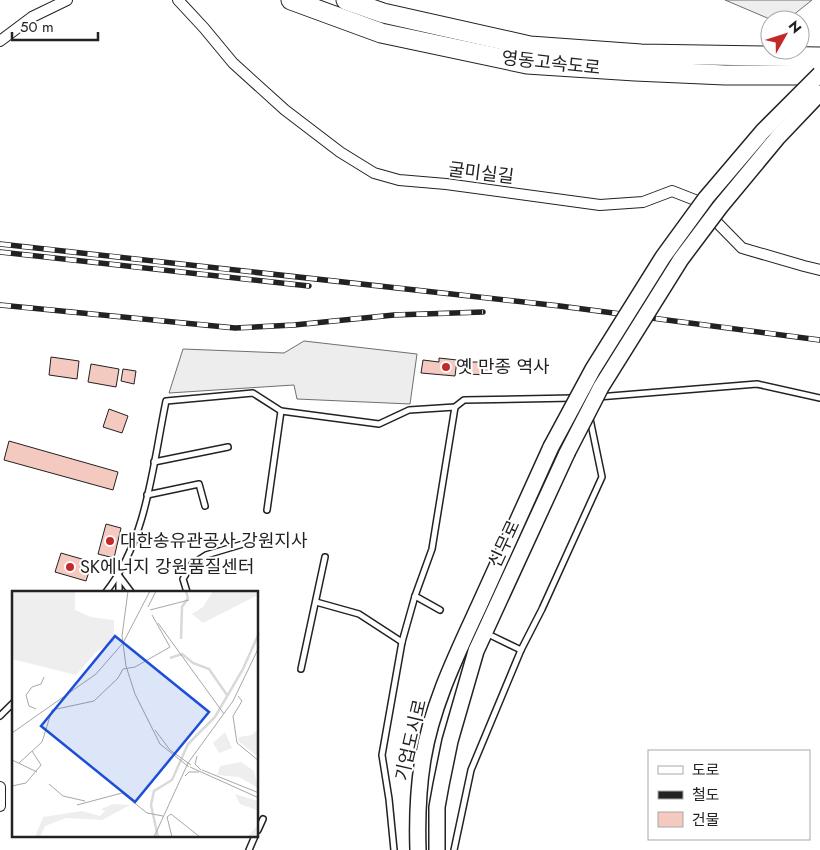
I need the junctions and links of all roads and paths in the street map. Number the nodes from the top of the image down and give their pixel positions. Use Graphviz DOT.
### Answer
graph roads {
  1 [pos="67,0"];
  2 [pos="178,0"];
  3 [pos="291,0"];
  4 [pos="346,0"];
  5 [pos="0,41"];
  6 [pos="820,57"];
  7 [pos="820,75"];
  8 [pos="820,93"];
  9 [pos="820,270"];
  10 [pos="586,398"];
  11 [pos="820,398"];
  12 [pos="455,407"];
  13 [pos="281,411"];
  14 [pos="228,447"];
  15 [pos="154,462"];
  16 [pos="148,496"];
  17 [pos="205,506"];
  18 [pos="267,510"];
  19 [pos="243,544"];
  20 [pos="325,557"];
  21 [pos="119,576"];
  22 [pos="107,591"];
  23 [pos="119,591"];
  24 [pos="130,591"];
  25 [pos="187,591"];
  26 [pos="415,596"];
  27 [pos="316,602"];
  28 [pos="440,610"];
  29 [pos="492,636"];
  30 [pos="402,642"];
  31 [pos="462,643"];
  32 [pos="521,650"];
  33 [pos="301,669"];
  34 [pos="12,704"];
  35 [pos="0,716"];
  36 [pos="0,787"];
  37 [pos="0,806"];
  38 [pos="263,819"];
  39 [pos="259,828"];
  40 [pos="254,838"];
  41 [pos="249,850"];
  42 [pos="394,850"];
  43 [pos="417,850"];
  44 [pos="437,850"];
  45 [pos="454,850"];
  1 -- 5 [label="street"];
  2 -- 9 [label="street, 굴미실길"];
  3 -- 7 [label="highway, 영동고속도로"];
  4 -- 6 [label="highway, 영동고속도로"];
  7 -- 31 [label="main road, 신무로, bridge"];
  8 -- 44 [label="main road, 신무로, bridge"];
  10 -- 11 [label="lane"];
  10 -- 12 [label="lane"];
  10 -- 32 [label="lane"];
  12 -- 13 [label="lane"];
  12 -- 26 [label="lane"];
  13 -- 15 [label="lane"];
  13 -- 18 [label="lane"];
  14 -- 15 [label="lane"];
  15 -- 16 [label="lane"];
  16 -- 17 [label="lane"];
  16 -- 21 [label="lane"];
  19 -- 25 [label="lane"];
  20 -- 27 [label="lane"];
  21 -- 22 [label="lane"];
  21 -- 23 [label="lane"];
  21 -- 24 [label="lane"];
  26 -- 28 [label="lane"];
  26 -- 30 [label="lane"];
  27 -- 30 [label="lane"];
  27 -- 33 [label="lane"];
  29 -- 32 [label="lane"];
  30 -- 42 [label="lane"];
  31 -- 43 [label="main road, 기업도시로"];
  32 -- 45 [label="lane"];
  34 -- 35 [label="lane"];
  36 -- 37 [label="street"];
  38 -- 39 [label="lane"];
  40 -- 41 [label="lane"];
}
